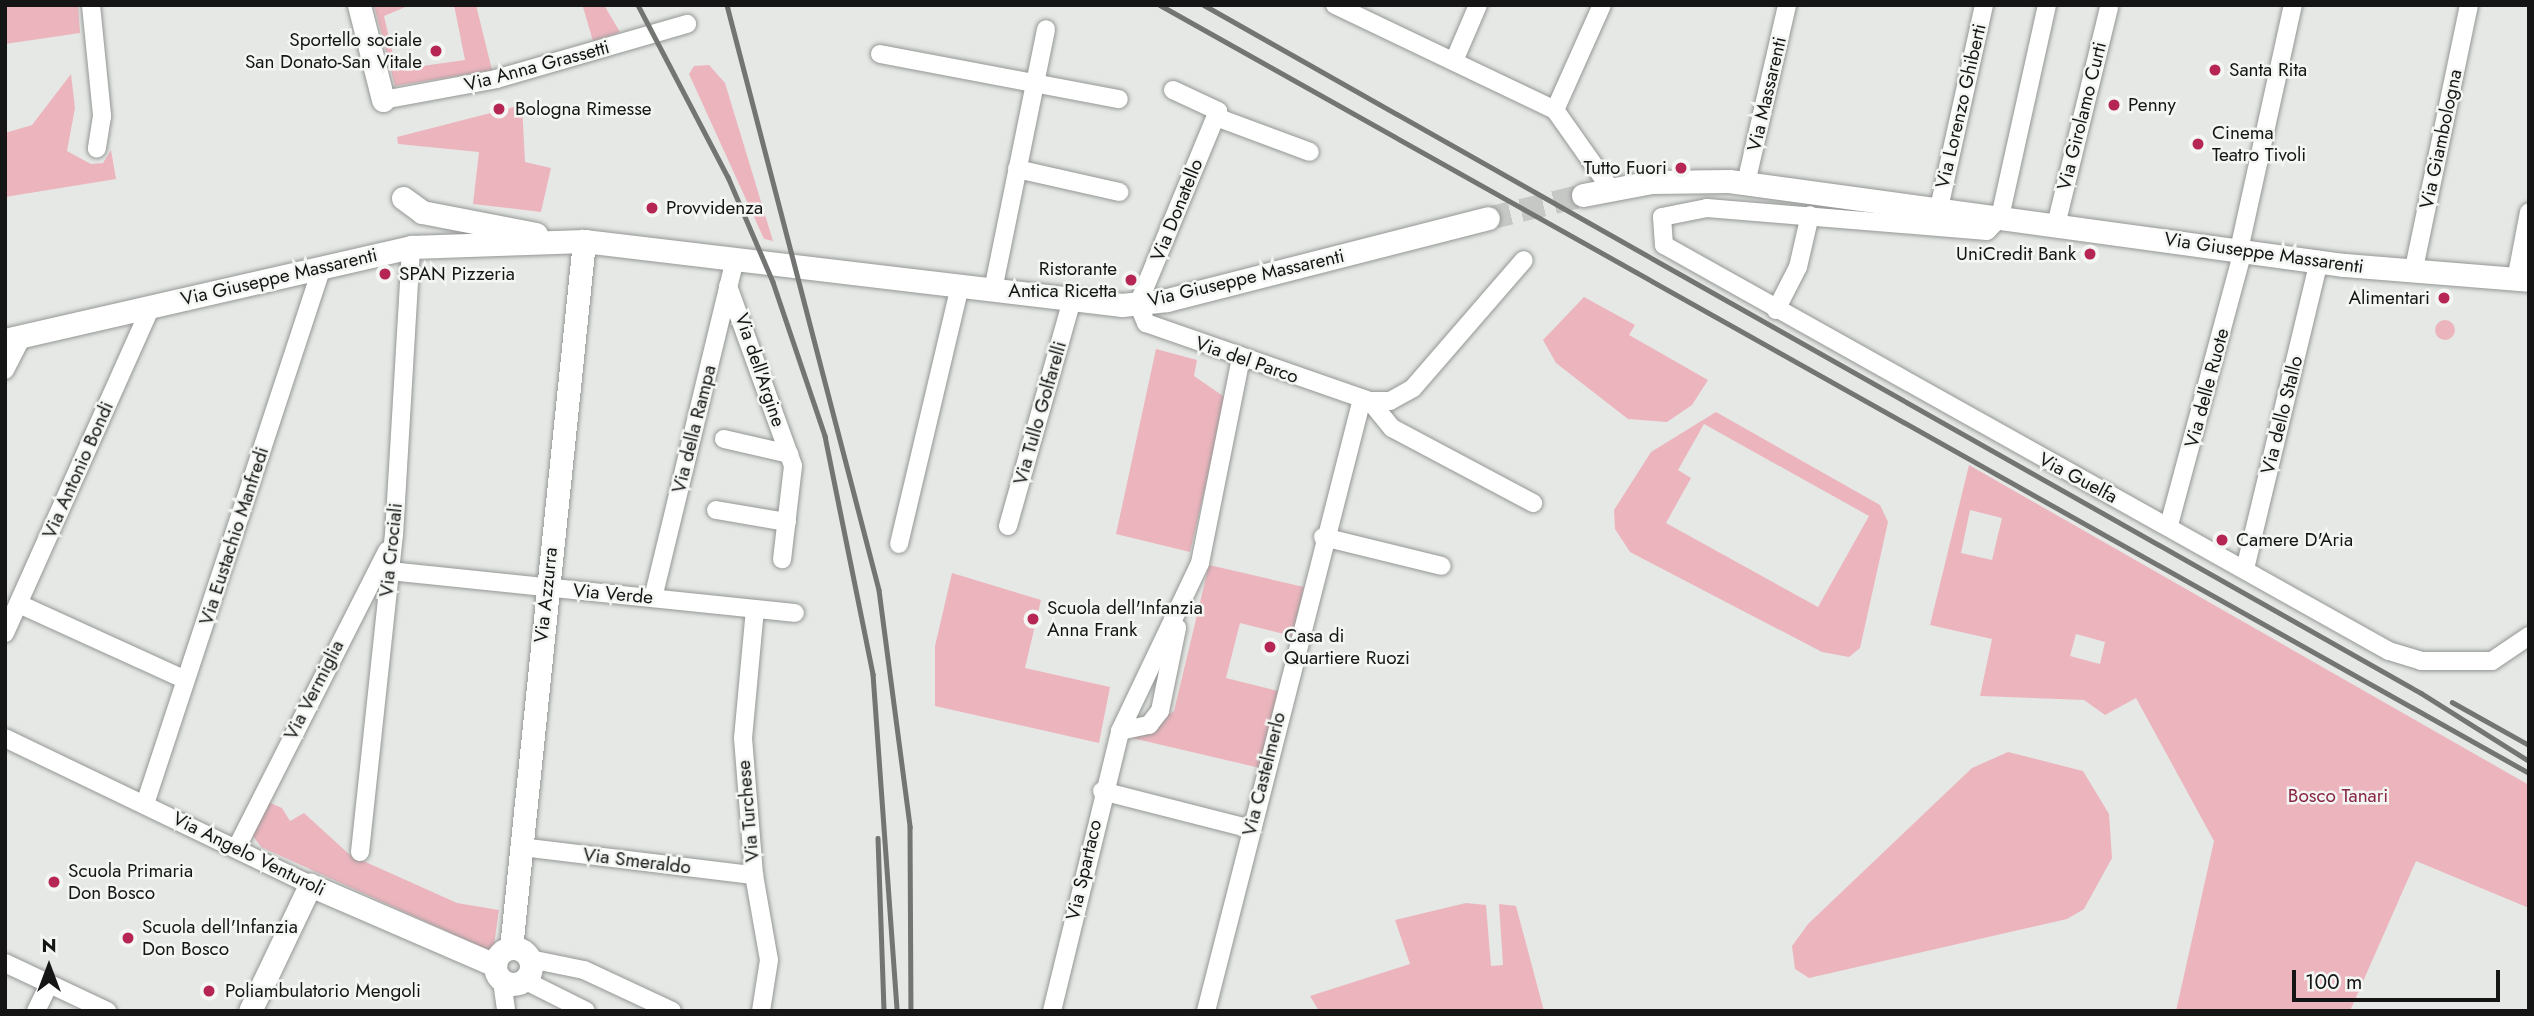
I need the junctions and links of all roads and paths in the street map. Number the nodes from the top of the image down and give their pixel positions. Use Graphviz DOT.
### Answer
graph roads {
  1 [pos="91,5"];
  2 [pos="359,5"];
  3 [pos="1335,5"];
  4 [pos="1478,5"];
  5 [pos="1602,5"];
  6 [pos="1787,5"];
  7 [pos="1984,5"];
  8 [pos="2047,5"];
  9 [pos="2293,5"];
  10 [pos="2469,5"];
  11 [pos="2109,7"];
  12 [pos="687,23"];
  13 [pos="1046,29"];
  14 [pos="880,54"];
  15 [pos="1454,61"];
  16 [pos="1035,83"];
  17 [pos="1173,90"];
  18 [pos="1119,99"];
  19 [pos="383,100"];
  20 [pos="1556,110"];
  21 [pos="1216,117"];
  22 [pos="97,149"];
  23 [pos="1310,152"];
  24 [pos="1017,169"];
  25 [pos="1746,183"];
  26 [pos="1609,188"];
  27 [pos="1119,192"];
  28 [pos="1583,195"];
  29 [pos="1939,208"];
  30 [pos="2529,212"];
  31 [pos="1810,215"];
  32 [pos="2000,217"];
  33 [pos="1488,218"];
  34 [pos="2056,225"];
  35 [pos="556,241"];
  36 [pos="584,241"];
  37 [pos="411,247"];
  38 [pos="2241,250"];
  39 [pos="735,259"];
  40 [pos="1524,260"];
  41 [pos="2319,260"];
  42 [pos="322,267"];
  43 [pos="2413,273"];
  44 [pos="2522,280"];
  45 [pos="728,286"];
  46 [pos="960,286"];
  47 [pos="993,290"];
  48 [pos="1072,300"];
  49 [pos="1139,304"];
  50 [pos="151,306"];
  51 [pos="1776,310"];
  52 [pos="14,338"];
  53 [pos="1241,358"];
  54 [pos="5,370"];
  55 [pos="1366,400"];
  56 [pos="724,439"];
  57 [pos="789,454"];
  58 [pos="1533,503"];
  59 [pos="716,510"];
  60 [pos="787,522"];
  61 [pos="2169,525"];
  62 [pos="1008,526"];
  63 [pos="394,535"];
  64 [pos="1323,537"];
  65 [pos="899,544"];
  66 [pos="782,559"];
  67 [pos="1442,566"];
  68 [pos="2245,569"];
  69 [pos="389,571"];
  70 [pos="547,588"];
  71 [pos="653,598"];
  72 [pos="19,604"];
  73 [pos="755,609"];
  74 [pos="795,613"];
  75 [pos="1179,613"];
  76 [pos="5,634"];
  77 [pos="2529,636"];
  78 [pos="186,680"];
  79 [pos="1120,731"];
  80 [pos="5,738"];
  81 [pos="1102,791"];
  82 [pos="145,804"];
  83 [pos="1251,829"];
  84 [pos="237,847"];
  85 [pos="521,847"];
  86 [pos="360,852"];
  87 [pos="754,875"];
  88 [pos="310,885"];
  89 [pos="5,963"];
  90 [pos="512,978"];
  91 [pos="49,984"];
  92 [pos="36,1011"];
  93 [pos="107,1011"];
  94 [pos="250,1011"];
  95 [pos="586,1011"];
  96 [pos="672,1011"];
  97 [pos="761,1011"];
  98 [pos="1052,1011"];
  99 [pos="1206,1011"];
  1 -- 22 [label="street"];
  2 -- 19 [label="main road"];
  3 -- 15 [label="street"];
  4 -- 15 [label="street"];
  5 -- 20 [label="street"];
  6 -- 25 [label="street, Via Massarenti"];
  7 -- 29 [label="street, Via Lorenzo Ghiberti"];
  8 -- 32 [label="street"];
  9 -- 38 [label="street, Via delle Ruote"];
  10 -- 43 [label="street, Via Giambologna"];
  11 -- 34 [label="street, Via Girolamo Curti"];
  12 -- 19 [label="street, Via Anna Grassetti"];
  13 -- 16 [label="street"];
  14 -- 16 [label="street"];
  15 -- 20 [label="street"];
  16 -- 18 [label="street"];
  16 -- 24 [label="street"];
  17 -- 21 [label="street"];
  20 -- 26 [label="street"];
  21 -- 23 [label="street"];
  21 -- 49 [label="street, Via Donatello"];
  24 -- 27 [label="street"];
  24 -- 47 [label="street"];
  25 -- 26 [label="main road, Via Giuseppe Massarenti"];
  25 -- 29 [label="main road, Via Giuseppe Massarenti"];
  26 -- 28 [label="main road, Via Giuseppe Massarenti"];
  29 -- 32 [label="main road, Via Giuseppe Massarenti"];
  30 -- 44 [label="street"];
  31 -- 32 [label="street"];
  31 -- 51 [label="street"];
  31 -- 51 [label="street, Via Guelfa"];
  32 -- 34 [label="main road, Via Giuseppe Massarenti"];
  33 -- 49 [label="main road, Via Giuseppe Massarenti"];
  34 -- 38 [label="main road, Via Giuseppe Massarenti"];
  35 -- 36 [label="main road, Via Giuseppe Massarenti"];
  35 -- 37 [label="main road, Via Giuseppe Massarenti"];
  35 -- 37 [label="main road, Via Giuseppe Massarenti"];
  36 -- 39 [label="main road, Via Giuseppe Massarenti"];
  36 -- 70 [label="main road, Via Azzurra"];
  37 -- 42 [label="main road, Via Giuseppe Massarenti"];
  37 -- 63 [label="street, Via Crociali"];
  38 -- 41 [label="main road, Via Giuseppe Massarenti"];
  38 -- 61 [label="street, Via delle Ruote"];
  39 -- 45 [label="street, Via della Rampa"];
  39 -- 46 [label="main road, Via Giuseppe Massarenti"];
  40 -- 55 [label="street"];
  41 -- 43 [label="main road, Via Giuseppe Massarenti"];
  41 -- 68 [label="street, Via dello Stallo"];
  42 -- 50 [label="main road, Via Giuseppe Massarenti"];
  42 -- 78 [label="street, Via Eustachio Manfredi"];
  43 -- 44 [label="main road, Via Giuseppe Massarenti"];
  45 -- 57 [label="street, Via dell'Argine"];
  45 -- 71 [label="street, Via della Rampa"];
  46 -- 47 [label="main road, Via Giuseppe Massarenti"];
  46 -- 65 [label="street"];
  47 -- 48 [label="main road, Via Giuseppe Massarenti"];
  48 -- 49 [label="main road, Via Giuseppe Massarenti"];
  48 -- 62 [label="street, Via Tullo Golfarelli"];
  49 -- 53 [label="street, Via del Parco"];
  50 -- 52 [label="main road, Via Giuseppe Massarenti"];
  50 -- 72 [label="street, Via Antonio Bondi"];
  51 -- 61 [label="street, Via Guelfa"];
  52 -- 54 [label="street"];
  53 -- 55 [label="street, Via del Parco"];
  53 -- 75 [label="street, Via Spartaco"];
  55 -- 58 [label="street"];
  55 -- 64 [label="street, Via Castelmerlo"];
  56 -- 57 [label="street, Via dell'Argine"];
  57 -- 60 [label="street, Via dell'Argine"];
  59 -- 60 [label="street"];
  60 -- 66 [label="street, Via dell'Argine"];
  61 -- 68 [label="street, Via Guelfa"];
  63 -- 69 [label="street, Via Crociali"];
  63 -- 84 [label="street, Via Vermiglia"];
  64 -- 67 [label="street"];
  64 -- 83 [label="street, Via Castelmerlo"];
  68 -- 77 [label="street, Via Guelfa"];
  69 -- 70 [label="street, Via Verde"];
  69 -- 86 [label="street, Via Crociali"];
  70 -- 71 [label="street, Via Verde"];
  70 -- 85 [label="main road, Via Azzurra"];
  71 -- 73 [label="street, Via Verde"];
  72 -- 76 [label="street, Via Antonio Bondi"];
  72 -- 78 [label="street"];
  73 -- 74 [label="street, Via Verde"];
  73 -- 87 [label="street, Via Turchese"];
  75 -- 79 [label="street, Via Spartaco"];
  75 -- 79 [label="street, Via Spartaco"];
  78 -- 82 [label="street, Via Eustachio Manfredi"];
  79 -- 81 [label="street, Via Spartaco"];
  80 -- 82 [label="street, Via Angelo Venturoli"];
  81 -- 83 [label="street"];
  81 -- 98 [label="street, Via Spartaco"];
  82 -- 84 [label="street, Via Angelo Venturoli"];
  83 -- 99 [label="street, Via Castelmerlo"];
  84 -- 88 [label="street, Via Angelo Venturoli"];
  85 -- 87 [label="street, Via Smeraldo"];
  85 -- 90 [label="main road, Via Azzurra"];
  87 -- 97 [label="street, Via Turchese"];
  88 -- 90 [label="main road, Via Angelo Venturoli"];
  88 -- 94 [label="main road"];
  89 -- 91 [label="street"];
  90 -- 95 [label="street"];
  90 -- 96 [label="street"];
  91 -- 92 [label="street"];
  91 -- 93 [label="street"];
}
